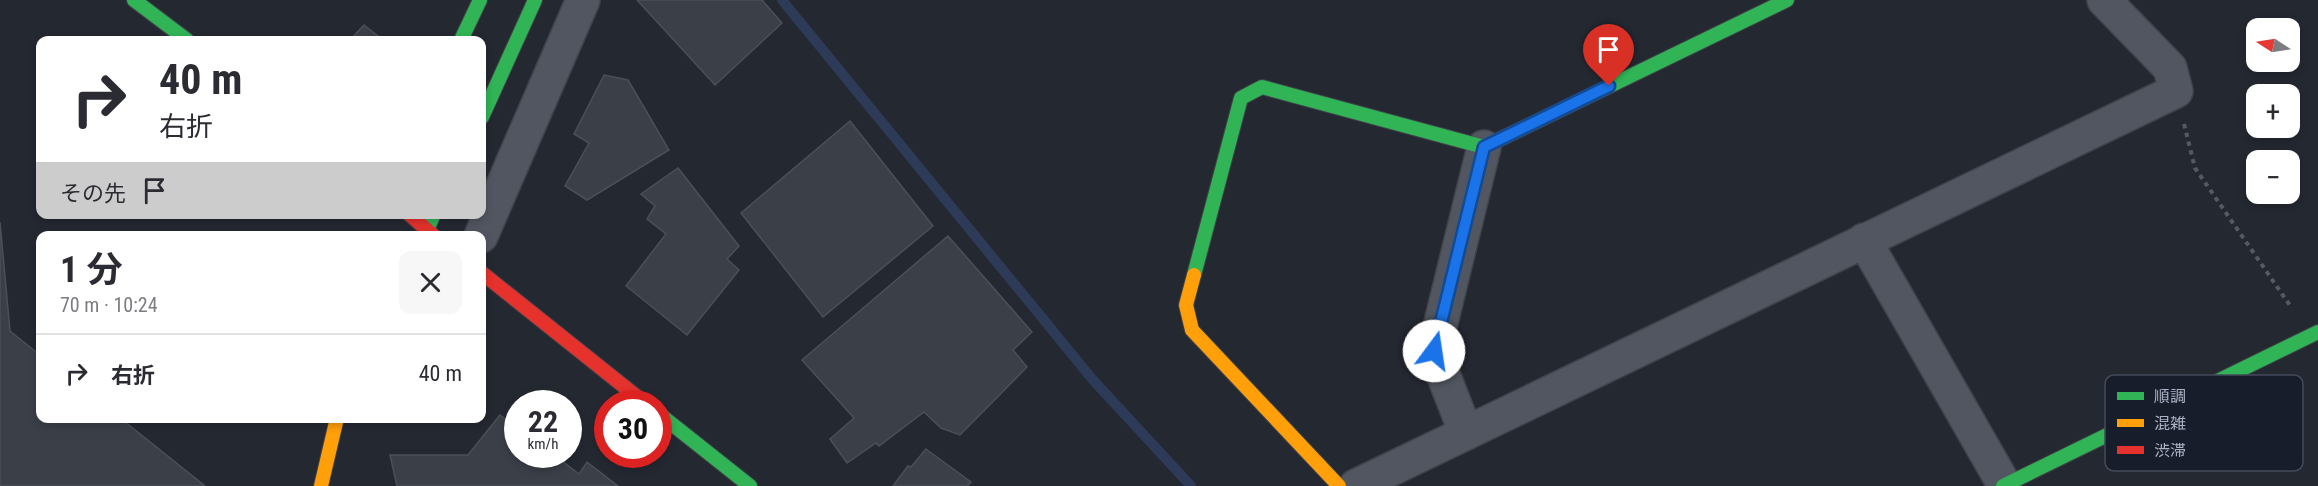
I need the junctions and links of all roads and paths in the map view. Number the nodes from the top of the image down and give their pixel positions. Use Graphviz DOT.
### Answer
graph roads {
  1 [pos="135,0"];
  2 [pos="480,0"];
  3 [pos="535,0"];
  4 [pos="583,0"];
  5 [pos="1787,0"];
  6 [pos="2104,0"];
  7 [pos="182,36"];
  8 [pos="463,36"];
  9 [pos="2176,91"];
  10 [pos="486,108"];
  11 [pos="1484,147"];
  12 [pos="414,219"];
  13 [pos="425,231"];
  14 [pos="483,231"];
  15 [pos="1864,240"];
  16 [pos="486,276"];
  17 [pos="2314,334"];
  18 [pos="2230,375"];
  19 [pos="628,390"];
  20 [pos="336,423"];
  21 [pos="672,425"];
  22 [pos="1466,433"];
  23 [pos="2105,436"];
  24 [pos="321,486"];
  25 [pos="750,486"];
  26 [pos="1339,486"];
  27 [pos="1356,486"];
  28 [pos="2004,486"];
  1 -- 7 [label="main road"];
  2 -- 8 [label="main road"];
  3 -- 10 [label="main road"];
  4 -- 14 [label="street"];
  5 -- 11 [label="main road"];
  6 -- 9 [label="street"];
  9 -- 15 [label="street"];
  9 -- 17 [label="path"];
  11 -- 22 [label="street"];
  11 -- 26 [label="main road"];
  12 -- 13 [label="main road"];
  15 -- 22 [label="street"];
  15 -- 28 [label="street"];
  16 -- 19 [label="main road"];
  17 -- 18 [label="main road"];
  20 -- 24 [label="main road"];
  21 -- 25 [label="main road"];
  22 -- 27 [label="street"];
  23 -- 28 [label="main road"];
}
